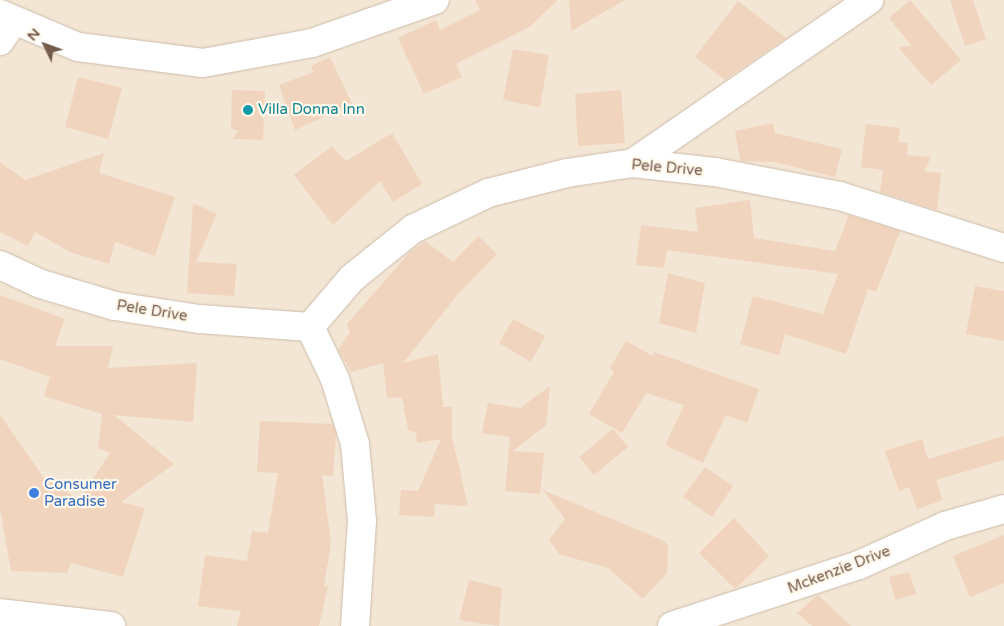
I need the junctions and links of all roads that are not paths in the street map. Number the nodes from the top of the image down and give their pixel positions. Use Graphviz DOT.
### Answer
graph roads {
  1 [pos="435,0"];
  2 [pos="869,0"];
  3 [pos="4,26"];
  4 [pos="633,163"];
  5 [pos="1004,248"];
  6 [pos="0,265"];
  7 [pos="310,327"];
  8 [pos="1004,509"];
  9 [pos="0,612"];
  10 [pos="111,626"];
  11 [pos="355,626"];
  12 [pos="672,626"];
  1 -- 3 [label="street"];
  2 -- 4 [label="street"];
  4 -- 5 [label="street, Pele Drive"];
  4 -- 7 [label="street, Pele Drive"];
  6 -- 7 [label="street, Pele Drive"];
  7 -- 11 [label="street"];
  8 -- 12 [label="street, Mckenzie Drive"];
  9 -- 10 [label="street"];
}
